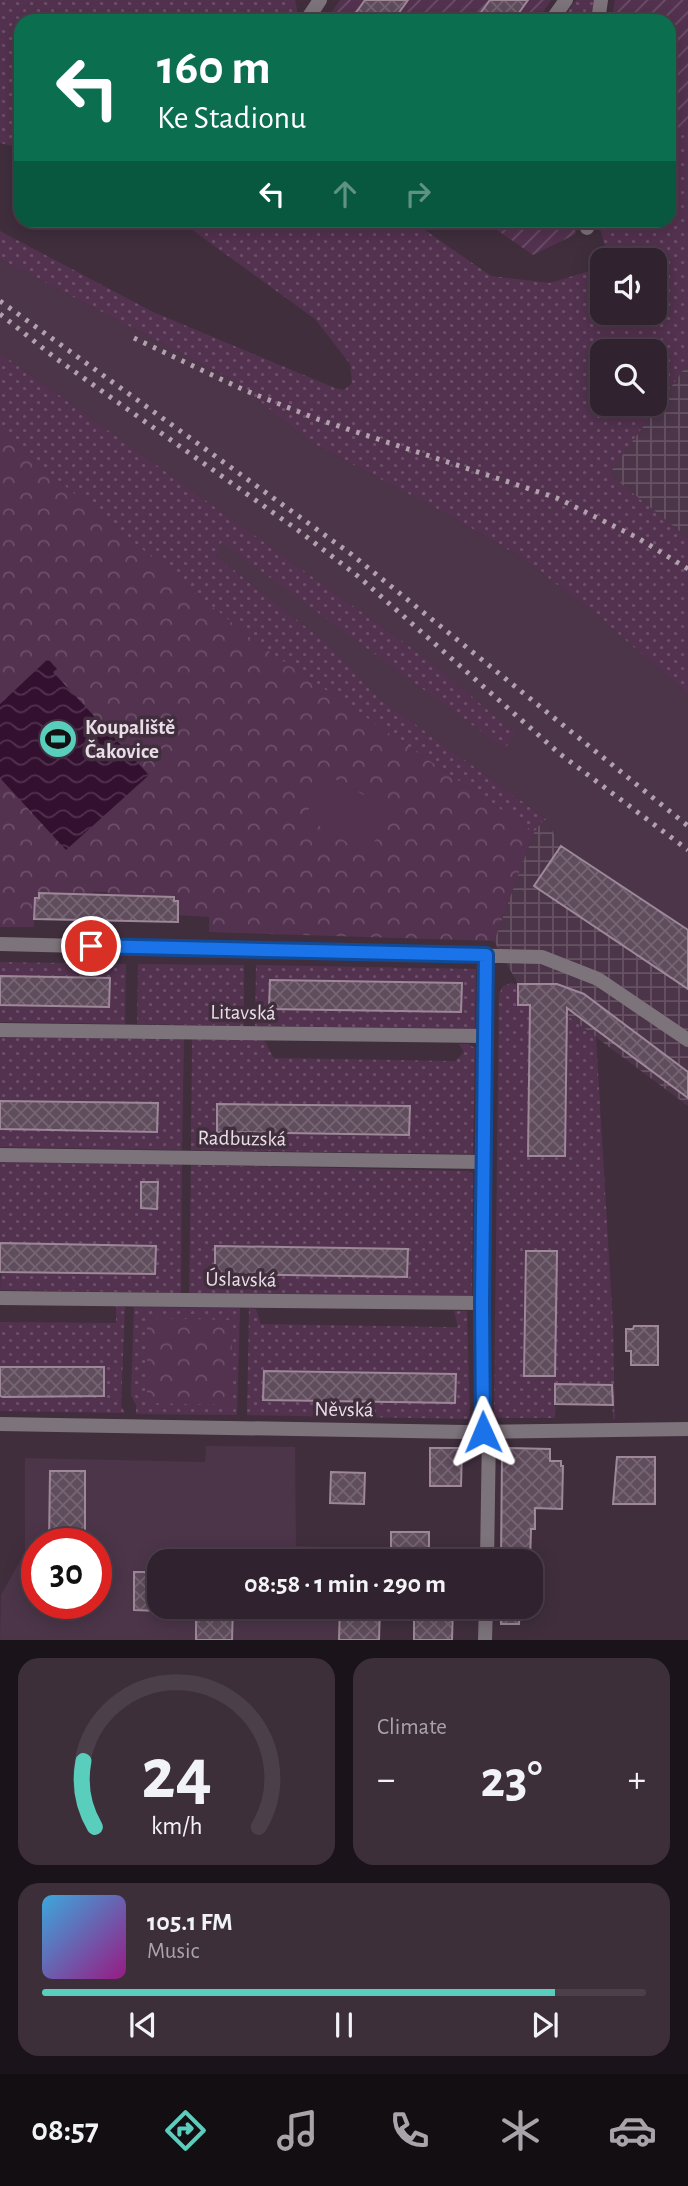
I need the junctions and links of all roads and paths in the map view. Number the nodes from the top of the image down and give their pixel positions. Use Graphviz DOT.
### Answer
graph roads {
  1 [pos="0,944"];
  2 [pos="486,955"];
  3 [pos="0,1030"];
  4 [pos="486,1036"];
  5 [pos="688,1040"];
  6 [pos="0,1155"];
  7 [pos="484,1162"];
  8 [pos="0,1298"];
  9 [pos="482,1303"];
  10 [pos="0,1424"];
  11 [pos="688,1429"];
  12 [pos="486,1432"];
  13 [pos="486,1549"];
  14 [pos="486,1619"];
  15 [pos="485,1640"];
  1 -- 2 [label="street"];
  2 -- 4 [label="street"];
  2 -- 5 [label="street"];
  3 -- 4 [label="street, Litavská"];
  4 -- 7 [label="street"];
  6 -- 7 [label="street, Radbuzská"];
  7 -- 9 [label="street"];
  8 -- 9 [label="street, Úslavská"];
  9 -- 12 [label="street"];
  10 -- 12 [label="street, Něvská"];
  11 -- 12 [label="street, Něvská"];
  12 -- 13 [label="street"];
  14 -- 15 [label="street"];
}
